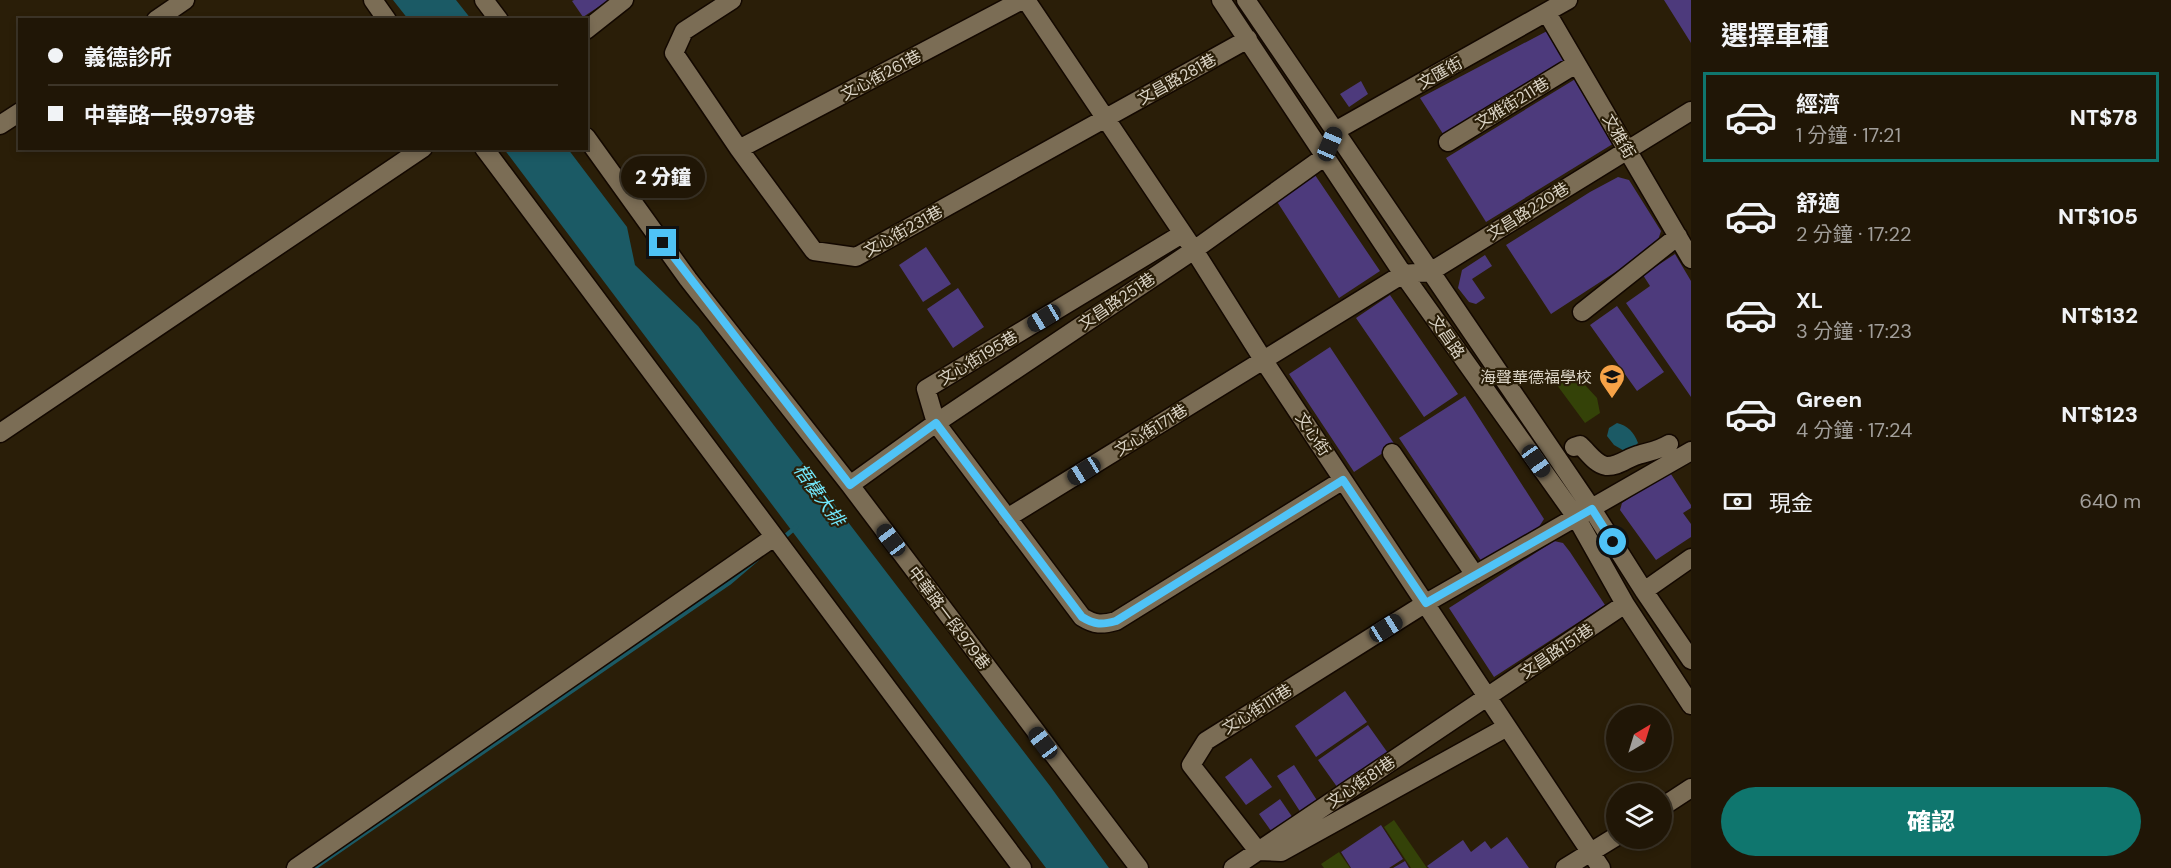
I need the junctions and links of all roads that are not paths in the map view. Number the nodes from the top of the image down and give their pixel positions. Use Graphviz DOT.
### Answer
graph roads {
  1 [pos="185,0"];
  2 [pos="373,0"];
  3 [pos="484,0"];
  4 [pos="624,0"];
  5 [pos="732,0"];
  6 [pos="1024,0"];
  7 [pos="1221,0"];
  8 [pos="1246,0"];
  9 [pos="1568,0"];
  10 [pos="1547,13"];
  11 [pos="159,18"];
  12 [pos="386,18"];
  13 [pos="498,18"];
  14 [pos="588,28"];
  15 [pos="1248,39"];
  16 [pos="1576,64"];
  17 [pos="1691,111"];
  18 [pos="18,113"];
  19 [pos="1106,119"];
  20 [pos="0,125"];
  21 [pos="1335,131"];
  22 [pos="588,140"];
  23 [pos="1448,142"];
  24 [pos="739,149"];
  25 [pos="420,150"];
  26 [pos="485,150"];
  27 [pos="1627,150"];
  28 [pos="1324,157"];
  29 [pos="1182,234"];
  30 [pos="1678,237"];
  31 [pos="1194,250"];
  32 [pos="1691,259"];
  33 [pos="1430,272"];
  34 [pos="1403,274"];
  35 [pos="1582,312"];
  36 [pos="1264,361"];
  37 [pos="936,423"];
  38 [pos="0,433"];
  39 [pos="1670,444"];
  40 [pos="1574,447"];
  41 [pos="1691,451"];
  42 [pos="1392,453"];
  43 [pos="1343,480"];
  44 [pos="850,485"];
  45 [pos="1584,513"];
  46 [pos="1008,518"];
  47 [pos="774,537"];
  48 [pos="1691,558"];
  49 [pos="1475,575"];
  50 [pos="1644,591"];
  51 [pos="1426,603"];
  52 [pos="1625,604"];
  53 [pos="1691,660"];
  54 [pos="1488,697"];
  55 [pos="1691,705"];
  56 [pos="1507,726"];
  57 [pos="1691,788"];
  58 [pos="1672,800"];
  59 [pos="1606,843"];
  60 [pos="1258,851"];
  61 [pos="1591,853"];
  62 [pos="296,868"];
  63 [pos="1022,868"];
  64 [pos="1139,868"];
  65 [pos="1233,868"];
  66 [pos="1564,868"];
  67 [pos="1601,868"];
  1 -- 11 [label="street"];
  2 -- 12 [label="street"];
  3 -- 13 [label="street"];
  4 -- 14 [label="street"];
  5 -- 24 [label="street, 文心街231巷"];
  6 -- 19 [label="street, 文心街"];
  6 -- 24 [label="street, 文心街261巷"];
  7 -- 15 [label="street, 文昌路"];
  8 -- 21 [label="street, 文昌路"];
  9 -- 10 [label="street, 文匯街"];
  10 -- 16 [label="street, 文雅街"];
  10 -- 21 [label="street, 文匯街"];
  15 -- 19 [label="street, 文昌路281巷"];
  15 -- 28 [label="street, 文昌路"];
  16 -- 23 [label="street, 文雅街211巷"];
  16 -- 27 [label="street, 文雅街"];
  17 -- 27 [label="street, 文昌路220巷"];
  18 -- 20 [label="street"];
  19 -- 24 [label="street, 文心街231巷"];
  19 -- 29 [label="street, 文心街"];
  21 -- 28 [label="street"];
  21 -- 33 [label="street, 文昌路"];
  22 -- 44 [label="street, 中華路一段979巷"];
  25 -- 38 [label="street"];
  26 -- 47 [label="street"];
  27 -- 30 [label="street, 文雅街"];
  27 -- 33 [label="street, 文昌路220巷"];
  28 -- 31 [label="street, 文昌路251巷"];
  28 -- 34 [label="street, 文昌路"];
  29 -- 31 [label="street, 文心街"];
  29 -- 37 [label="street, 文心街195巷"];
  30 -- 32 [label="street, 文雅街"];
  30 -- 35 [label="street"];
  31 -- 36 [label="street, 文心街"];
  31 -- 37 [label="street, 文昌路251巷"];
  33 -- 34 [label="street"];
  33 -- 45 [label="street, 文昌路"];
  34 -- 36 [label="street, 文心街171巷"];
  34 -- 45 [label="street, 文昌路"];
  36 -- 43 [label="street, 文心街"];
  36 -- 46 [label="street, 文心街171巷"];
  37 -- 44 [label="street, 文昌路251巷"];
  37 -- 46 [label="street"];
  39 -- 40 [label="street"];
  41 -- 45 [label="street"];
  42 -- 49 [label="street"];
  43 -- 46 [label="street"];
  43 -- 51 [label="street, 文心街"];
  44 -- 64 [label="street, 中華路一段979巷"];
  45 -- 49 [label="street"];
  45 -- 50 [label="street, 文昌路"];
  45 -- 52 [label="street, 文昌路"];
  47 -- 62 [label="street"];
  47 -- 63 [label="street"];
  48 -- 50 [label="street"];
  49 -- 51 [label="street"];
  50 -- 53 [label="street, 文昌路"];
  51 -- 54 [label="street, 文心街"];
  51 -- 60 [label="street, 文心街111巷"];
  52 -- 54 [label="street, 文昌路151巷"];
  52 -- 55 [label="street, 文昌路"];
  54 -- 56 [label="street, 文心街"];
  54 -- 60 [label="street, 文心街81巷"];
  56 -- 60 [label="street"];
  56 -- 61 [label="street, 文心街"];
  57 -- 58 [label="street"];
  59 -- 61 [label="street"];
  60 -- 65 [label="street, 文心街81巷"];
  61 -- 66 [label="street"];
  61 -- 67 [label="street, 文心街"];
}
